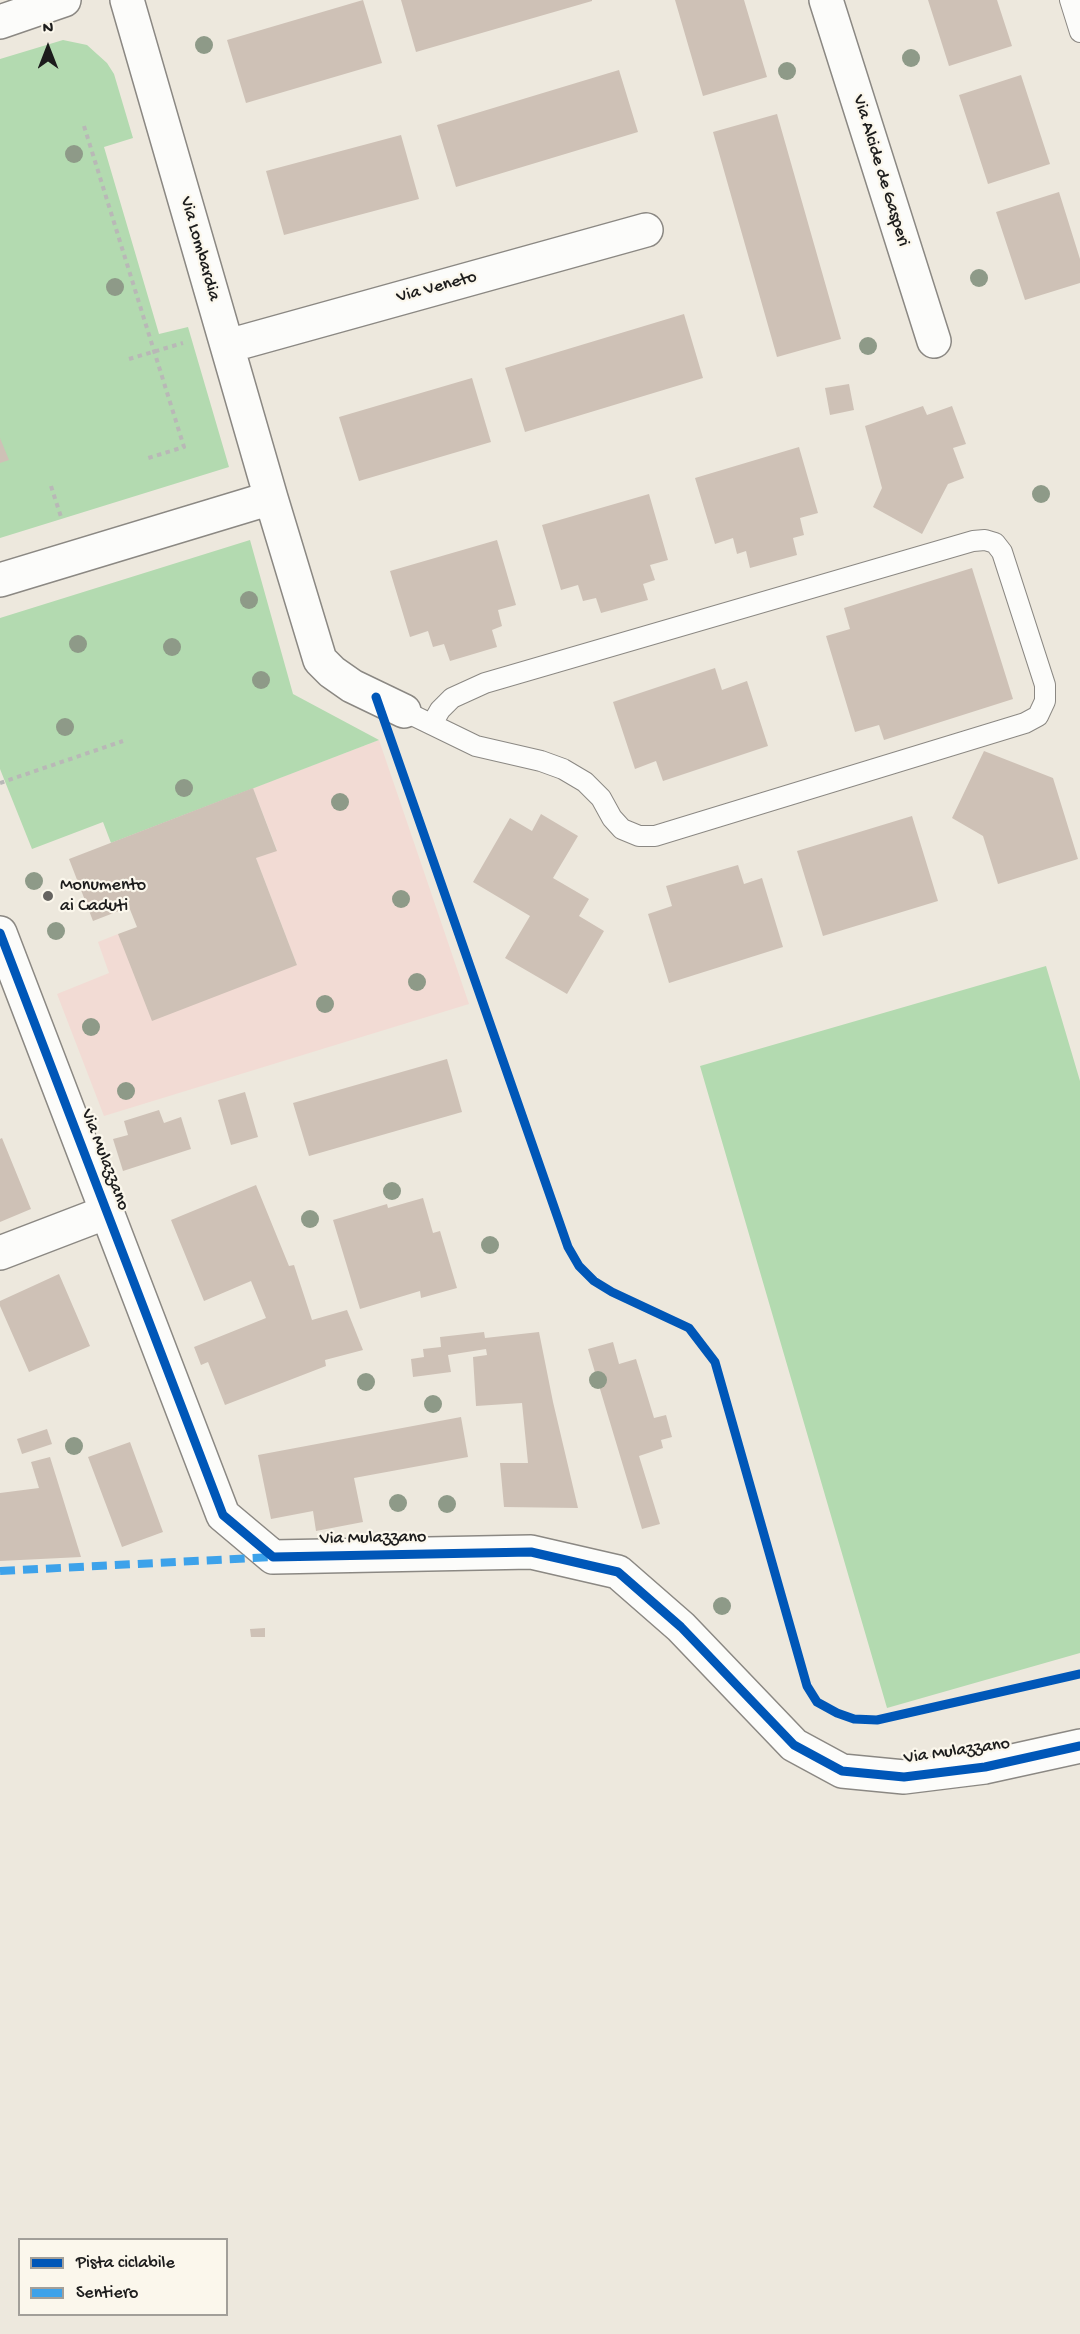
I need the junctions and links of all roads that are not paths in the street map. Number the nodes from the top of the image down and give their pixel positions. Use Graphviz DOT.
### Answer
graph roads {
  1 [pos="64,0"];
  2 [pos="127,0"];
  3 [pos="826,0"];
  4 [pos="1071,0"];
  5 [pos="0,22"];
  6 [pos="1080,32"];
  7 [pos="646,230"];
  8 [pos="225,339"];
  9 [pos="934,341"];
  10 [pos="271,498"];
  11 [pos="0,580"];
  12 [pos="418,718"];
  13 [pos="0,933"];
  14 [pos="107,1212"];
  15 [pos="0,1253"];
  16 [pos="1080,1746"];
  1 -- 5 [label="street"];
  2 -- 8 [label="street, Via Lombardia"];
  3 -- 9 [label="street, Via Alcide de Gasperi"];
  4 -- 6 [label="lane"];
  7 -- 8 [label="street, Via Veneto"];
  8 -- 10 [label="street, Via Lombardia"];
  10 -- 11 [label="street"];
  10 -- 12 [label="street, Via Lombardia"];
  12 -- 12 [label="lane"];
  13 -- 14 [label="street, Via Mulazzano"];
  14 -- 15 [label="street"];
  14 -- 16 [label="street, Via Mulazzano"];
}
